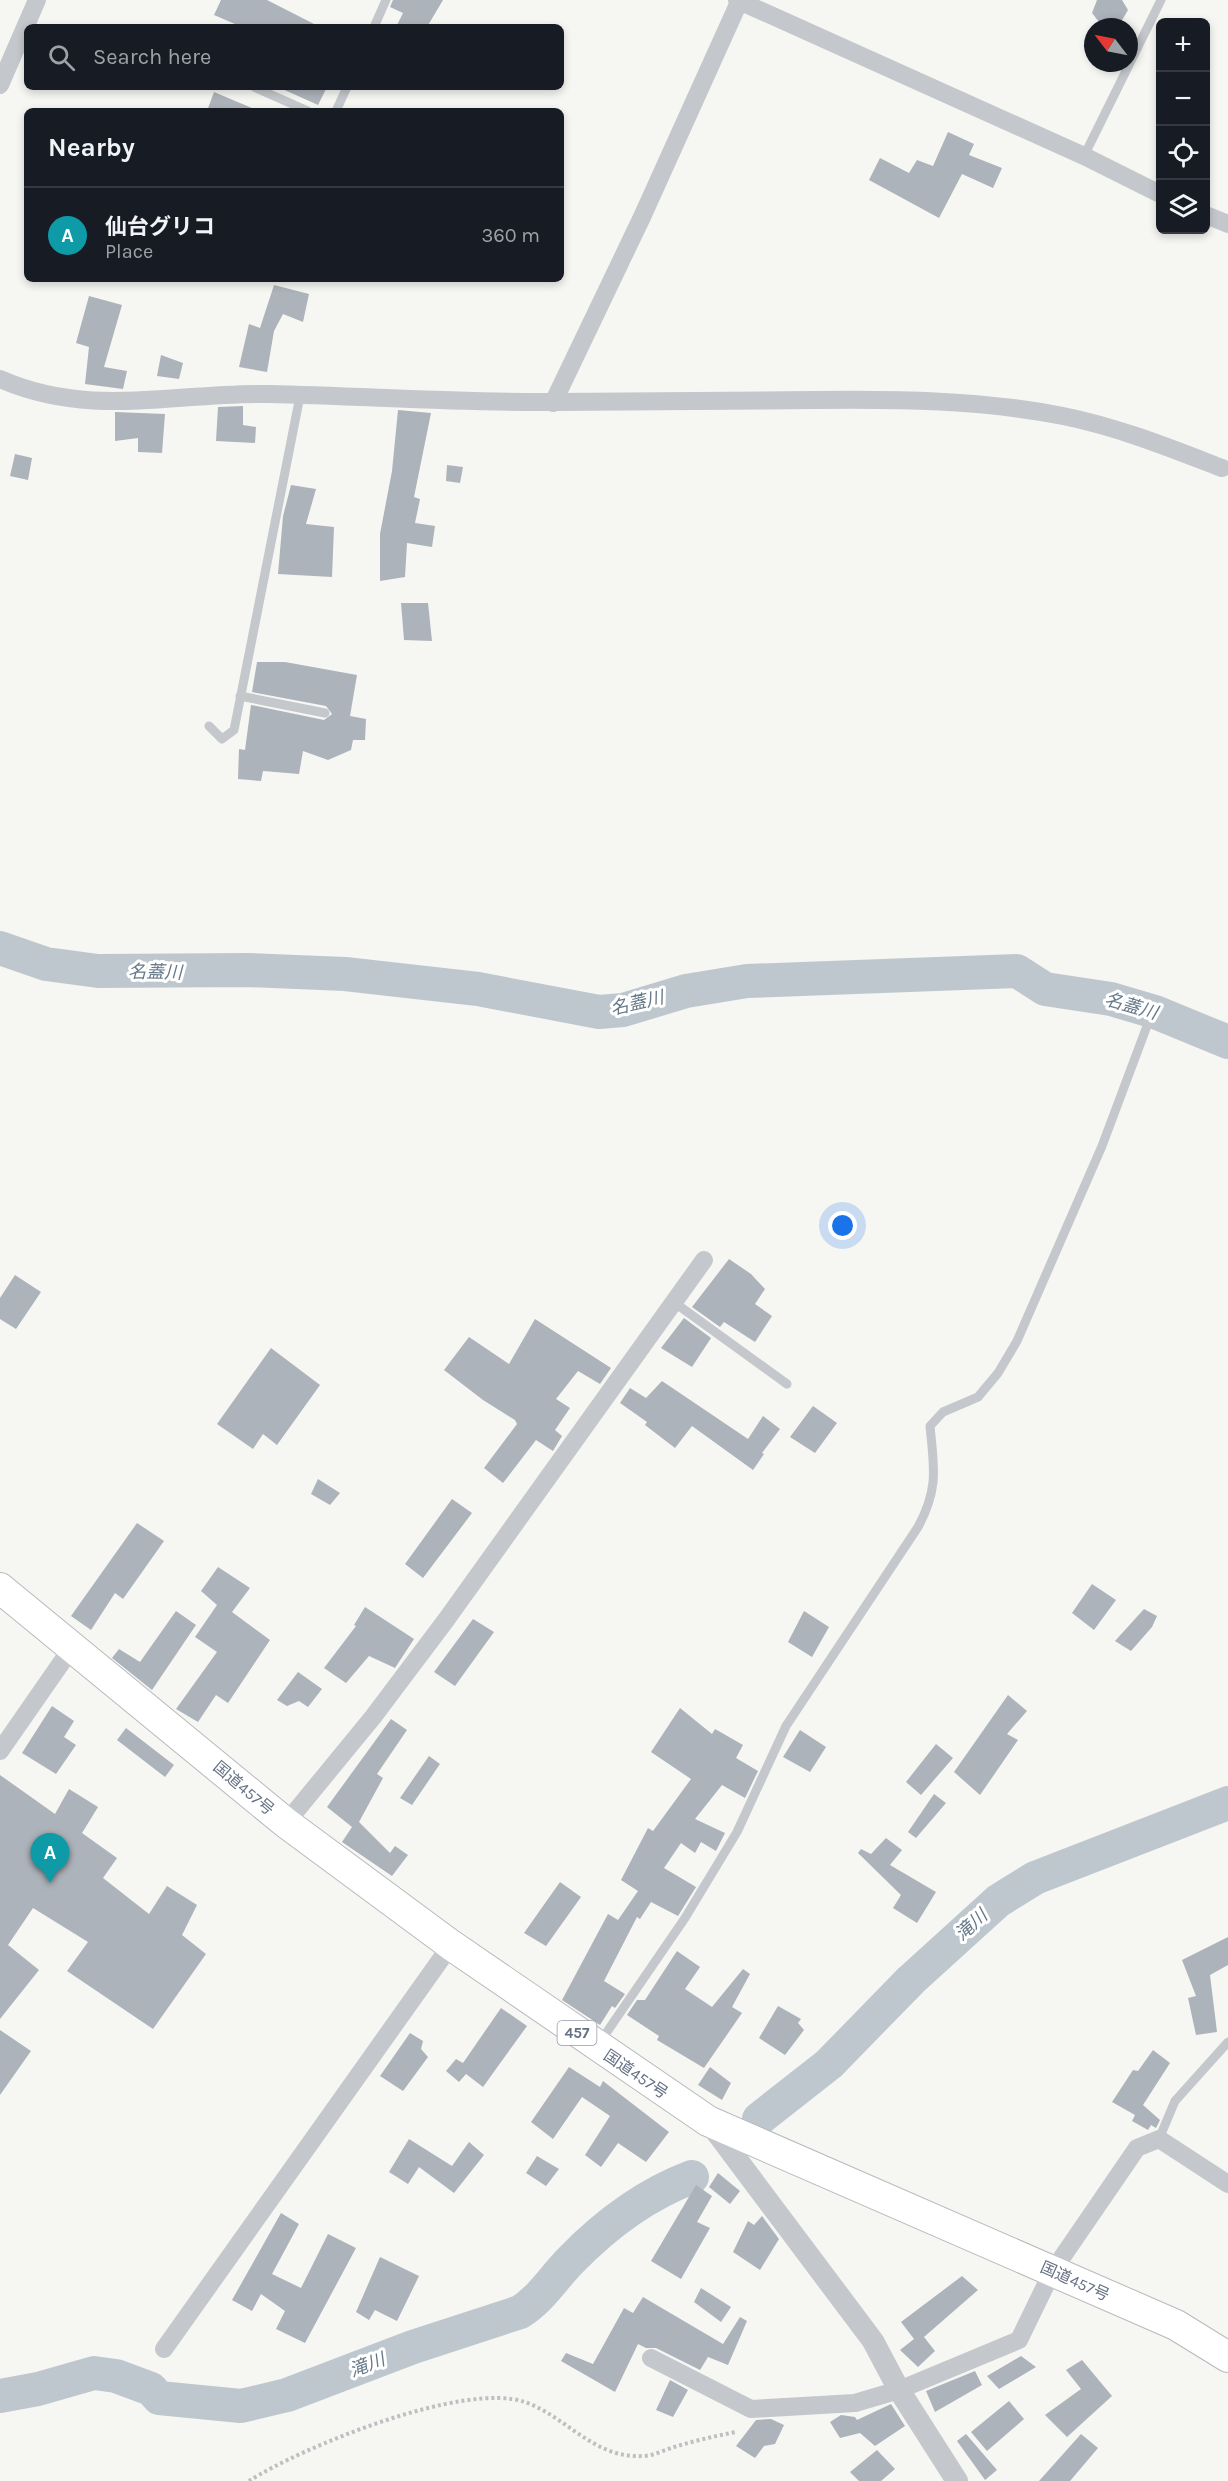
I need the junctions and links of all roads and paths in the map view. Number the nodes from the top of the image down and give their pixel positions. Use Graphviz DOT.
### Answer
graph roads {
  1 [pos="37,0"];
  2 [pos="386,0"];
  3 [pos="739,0"];
  4 [pos="1161,0"];
  5 [pos="27,24"];
  6 [pos="375,24"];
  7 [pos="24,30"];
  8 [pos="0,85"];
  9 [pos="261,90"];
  10 [pos="346,90"];
  11 [pos="301,108"];
  12 [pos="337,108"];
  13 [pos="1084,156"];
  14 [pos="1156,192"];
  15 [pos="1210,216"];
  16 [pos="1228,224"];
  17 [pos="0,379"];
  18 [pos="300,396"];
  19 [pos="553,402"];
  20 [pos="1222,468"];
  21 [pos="240,696"];
  22 [pos="325,713"];
  23 [pos="209,726"];
  24 [pos="1150,1018"];
  25 [pos="704,1260"];
  26 [pos="675,1303"];
  27 [pos="787,1384"];
  28 [pos="0,1588"];
  29 [pos="73,1646"];
  30 [pos="0,1751"];
  31 [pos="286,1823"];
  32 [pos="451,1946"];
  33 [pos="1228,2042"];
  34 [pos="596,2047"];
  35 [pos="708,2121"];
  36 [pos="1159,2139"];
  37 [pos="1228,2184"];
  38 [pos="1052,2272"];
  39 [pos="164,2349"];
  40 [pos="1228,2356"];
  41 [pos="651,2358"];
  42 [pos="899,2390"];
  43 [pos="736,2432"];
  44 [pos="249,2481"];
  45 [pos="957,2481"];
  1 -- 5 [label="street"];
  2 -- 6 [label="lane"];
  3 -- 13 [label="street"];
  3 -- 19 [label="street"];
  4 -- 13 [label="lane"];
  7 -- 8 [label="street"];
  9 -- 11 [label="lane"];
  10 -- 12 [label="lane"];
  13 -- 14 [label="street"];
  15 -- 16 [label="street"];
  17 -- 18 [label="street"];
  18 -- 19 [label="street"];
  18 -- 21 [label="lane"];
  19 -- 20 [label="street"];
  21 -- 22 [label="lane"];
  21 -- 23 [label="lane"];
  24 -- 34 [label="lane"];
  25 -- 26 [label="street"];
  26 -- 27 [label="lane"];
  26 -- 31 [label="street"];
  28 -- 29 [label="highway, 国道457号 / 457"];
  29 -- 30 [label="street"];
  29 -- 31 [label="highway, 国道457号 / 457"];
  31 -- 32 [label="highway, 国道457号 / 457"];
  32 -- 34 [label="highway, 国道457号 / 457"];
  32 -- 39 [label="street"];
  33 -- 36 [label="lane"];
  34 -- 35 [label="highway, 国道457号 / 457"];
  35 -- 38 [label="highway, 国道457号 / 457"];
  35 -- 42 [label="street"];
  36 -- 37 [label="street"];
  36 -- 38 [label="street"];
  38 -- 40 [label="highway, 国道457号 / 457"];
  38 -- 42 [label="street"];
  41 -- 42 [label="street"];
  42 -- 45 [label="street"];
  43 -- 44 [label="path"];
}
